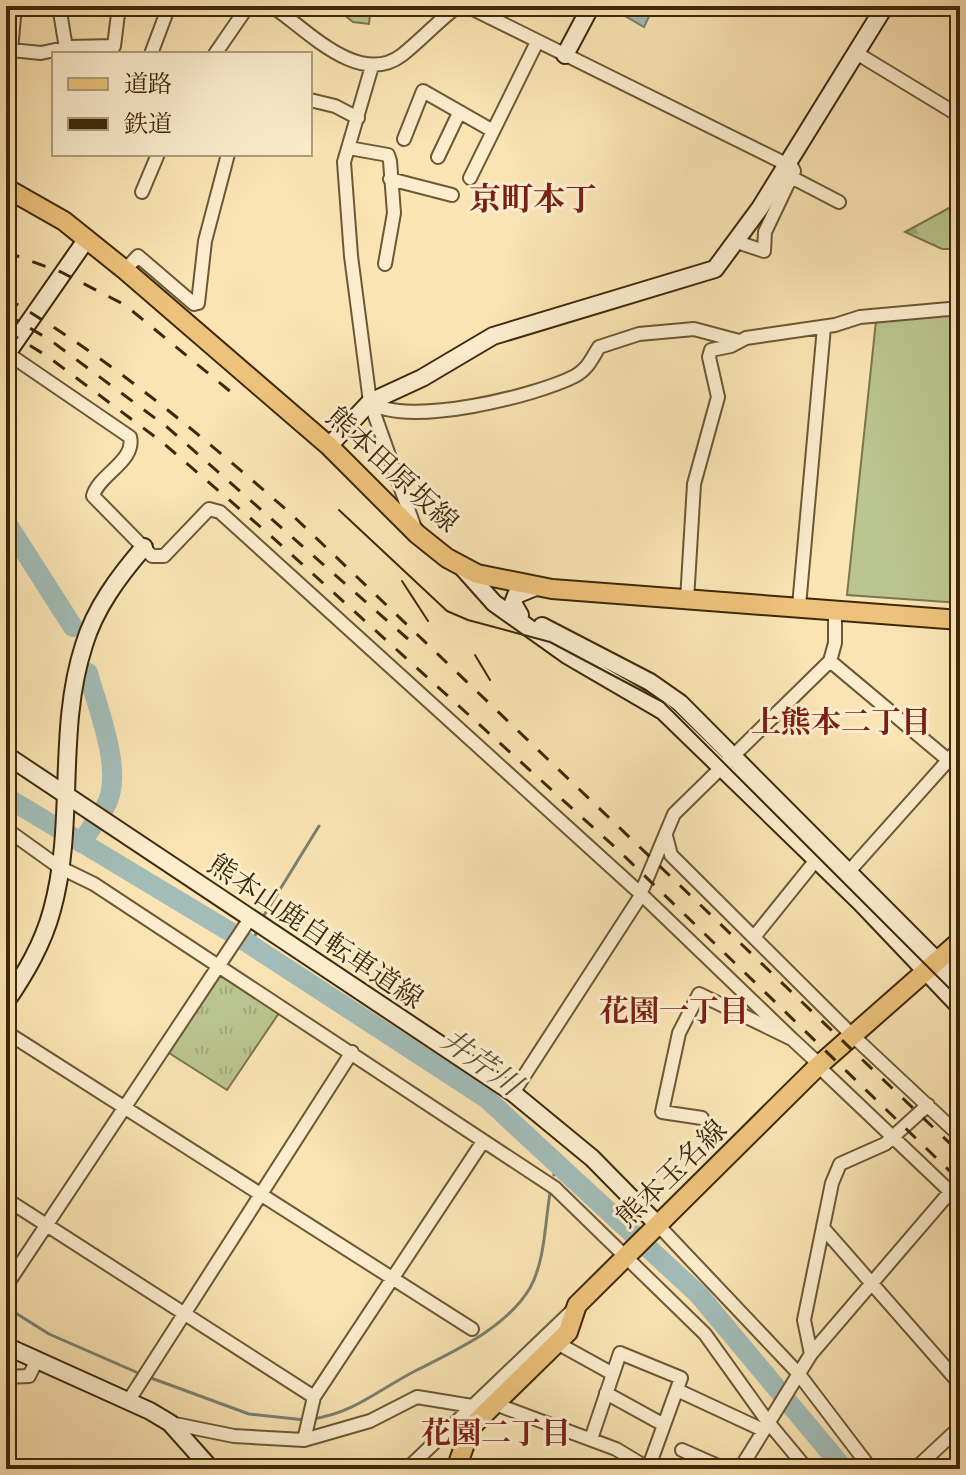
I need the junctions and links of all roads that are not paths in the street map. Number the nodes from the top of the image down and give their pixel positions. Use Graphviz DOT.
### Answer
graph roads {
  1 [pos="15,6"];
  2 [pos="59,6"];
  3 [pos="119,6"];
  4 [pos="169,6"];
  5 [pos="248,6"];
  6 [pos="272,6"];
  7 [pos="458,6"];
  8 [pos="467,6"];
  9 [pos="591,6"];
  10 [pos="885,6"];
  11 [pos="537,42"];
  12 [pos="314,49"];
  13 [pos="66,52"];
  14 [pos="152,52"];
  15 [pos="216,52"];
  16 [pos="52,53"];
  17 [pos="858,54"];
  18 [pos="565,55"];
  19 [pos="372,66"];
  20 [pos="312,101"];
  21 [pos="459,113"];
  22 [pos="960,116"];
  23 [pos="358,118"];
  24 [pos="493,131"];
  25 [pos="404,139"];
  26 [pos="349,148"];
  27 [pos="157,156"];
  28 [pos="227,156"];
  29 [pos="438,157"];
  30 [pos="789,171"];
  31 [pos="470,178"];
  32 [pos="390,179"];
  33 [pos="6,188"];
  34 [pos="142,192"];
  35 [pos="452,195"];
  36 [pos="839,202"];
  37 [pos="86,240"];
  38 [pos="737,242"];
  39 [pos="385,264"];
  40 [pos="125,270"];
  41 [pos="960,308"];
  42 [pos="824,327"];
  43 [pos="739,341"];
  44 [pos="6,354"];
  45 [pos="370,402"];
  46 [pos="329,446"];
  47 [pos="417,534"];
  48 [pos="144,547"];
  49 [pos="460,566"];
  50 [pos="538,586"];
  51 [pos="687,600"];
  52 [pos="494,603"];
  53 [pos="799,606"];
  54 [pos="835,611"];
  55 [pos="520,615"];
  56 [pos="960,620"];
  57 [pos="830,661"];
  58 [pos="960,747"];
  59 [pos="6,755"];
  60 [pos="726,760"];
  61 [pos="956,766"];
  62 [pos="65,798"];
  63 [pos="6,829"];
  64 [pos="666,836"];
  65 [pos="821,853"];
  66 [pos="59,864"];
  67 [pos="844,876"];
  68 [pos="641,894"];
  69 [pos="255,924"];
  70 [pos="754,937"];
  71 [pos="960,941"];
  72 [pos="931,965"];
  73 [pos="219,967"];
  74 [pos="960,984"];
  75 [pos="6,1002"];
  76 [pos="960,1007"];
  77 [pos="6,1032"];
  78 [pos="852,1035"];
  79 [pos="792,1039"];
  80 [pos="352,1052"];
  81 [pos="819,1066"];
  82 [pos="513,1093"];
  83 [pos="928,1105"];
  84 [pos="124,1108"];
  85 [pos="702,1118"];
  86 [pos="960,1136"];
  87 [pos="894,1137"];
  88 [pos="482,1143"];
  89 [pos="261,1195"];
  90 [pos="955,1196"];
  91 [pos="6,1199"];
  92 [pos="46,1225"];
  93 [pos="656,1228"];
  94 [pos="824,1229"];
  95 [pos="626,1256"];
  96 [pos="392,1279"];
  97 [pos="870,1283"];
  98 [pos="6,1286"];
  99 [pos="577,1305"];
  100 [pos="185,1315"];
  101 [pos="472,1329"];
  102 [pos="557,1343"];
  103 [pos="6,1346"];
  104 [pos="811,1354"];
  105 [pos="36,1362"];
  106 [pos="613,1374"];
  107 [pos="796,1376"];
  108 [pos="6,1377"];
  109 [pos="960,1384"];
  110 [pos="677,1390"];
  111 [pos="606,1393"];
  112 [pos="314,1397"];
  113 [pos="129,1400"];
  114 [pos="495,1404"];
  115 [pos="472,1406"];
  116 [pos="170,1423"];
  117 [pos="768,1423"];
  118 [pos="664,1425"];
  119 [pos="960,1427"];
  120 [pos="306,1433"];
  121 [pos="591,1439"];
  122 [pos="682,1450"];
  123 [pos="625,1454"];
  124 [pos="211,1469"];
  125 [pos="407,1469"];
  126 [pos="456,1469"];
  127 [pos="618,1469"];
  128 [pos="649,1469"];
  129 [pos="725,1469"];
  130 [pos="740,1469"];
  131 [pos="807,1469"];
  132 [pos="871,1469"];
  133 [pos="915,1469"];
  1 -- 16 [label="street"];
  2 -- 13 [label="street"];
  3 -- 13 [label="street"];
  4 -- 14 [label="street"];
  5 -- 15 [label="street"];
  6 -- 12 [label="street"];
  7 -- 19 [label="street"];
  8 -- 11 [label="street"];
  9 -- 18 [label="street"];
  10 -- 17 [label="street"];
  11 -- 18 [label="street"];
  11 -- 24 [label="street"];
  12 -- 19 [label="street"];
  17 -- 22 [label="street"];
  17 -- 30 [label="street"];
  18 -- 30 [label="street"];
  19 -- 23 [label="street"];
  20 -- 23 [label="street"];
  21 -- 24 [label="street"];
  21 -- 25 [label="street"];
  21 -- 29 [label="street"];
  23 -- 26 [label="street"];
  24 -- 31 [label="street"];
  26 -- 32 [label="street"];
  26 -- 45 [label="street"];
  27 -- 34 [label="street"];
  28 -- 40 [label="street"];
  30 -- 36 [label="street"];
  30 -- 38 [label="street"];
  30 -- 38 [label="street"];
  32 -- 35 [label="street"];
  32 -- 39 [label="street"];
  33 -- 37 [label="main road, 熊本田原坂線"];
  37 -- 40 [label="main road, 熊本田原坂線"];
  37 -- 44 [label="street"];
  38 -- 45 [label="street"];
  40 -- 46 [label="main road, 熊本田原坂線"];
  41 -- 42 [label="street"];
  42 -- 43 [label="street"];
  42 -- 53 [label="street"];
  43 -- 45 [label="street"];
  43 -- 51 [label="street"];
  44 -- 48 [label="street"];
  45 -- 46 [label="street"];
  45 -- 47 [label="street"];
  46 -- 47 [label="main road, 熊本田原坂線"];
  47 -- 49 [label="main road, 熊本田原坂線"];
  48 -- 62 [label="street"];
  48 -- 68 [label="street"];
  49 -- 50 [label="main road, 熊本田原坂線"];
  49 -- 52 [label="street"];
  50 -- 51 [label="main road, 熊本田原坂線"];
  50 -- 55 [label="street"];
  51 -- 53 [label="main road, 熊本田原坂線"];
  52 -- 55 [label="street"];
  52 -- 60 [label="street"];
  53 -- 54 [label="main road, 熊本田原坂線"];
  54 -- 56 [label="main road, 熊本田原坂線"];
  54 -- 57 [label="street"];
  55 -- 60 [label="street"];
  57 -- 60 [label="street"];
  57 -- 61 [label="street"];
  58 -- 61 [label="street"];
  59 -- 62 [label="street, 熊本山鹿自転車道線"];
  60 -- 64 [label="street"];
  60 -- 65 [label="street"];
  61 -- 67 [label="street"];
  62 -- 66 [label="street"];
  62 -- 69 [label="street, 熊本山鹿自転車道線"];
  63 -- 66 [label="street"];
  64 -- 68 [label="street"];
  64 -- 70 [label="street"];
  65 -- 67 [label="street"];
  65 -- 70 [label="street"];
  66 -- 73 [label="street"];
  66 -- 75 [label="street"];
  67 -- 72 [label="street"];
  68 -- 79 [label="street"];
  68 -- 82 [label="street"];
  69 -- 73 [label="street"];
  69 -- 82 [label="street, 熊本山鹿自転車道線"];
  70 -- 78 [label="street"];
  71 -- 72 [label="main road, 熊本玉名線"];
  72 -- 74 [label="street"];
  72 -- 76 [label="street"];
  72 -- 78 [label="main road, 熊本玉名線"];
  73 -- 80 [label="street"];
  73 -- 84 [label="street"];
  77 -- 84 [label="street"];
  78 -- 81 [label="main road, 熊本玉名線"];
  78 -- 83 [label="street"];
  79 -- 81 [label="street"];
  79 -- 85 [label="street"];
  80 -- 88 [label="street"];
  80 -- 89 [label="street"];
  81 -- 87 [label="street"];
  81 -- 93 [label="main road, 熊本玉名線"];
  82 -- 93 [label="street, 熊本山鹿自転車道線"];
  83 -- 86 [label="street"];
  83 -- 87 [label="street"];
  84 -- 89 [label="street"];
  84 -- 92 [label="street"];
  87 -- 90 [label="street"];
  87 -- 94 [label="street"];
  88 -- 95 [label="street"];
  88 -- 96 [label="street"];
  89 -- 96 [label="street"];
  89 -- 100 [label="street"];
  90 -- 97 [label="street"];
  91 -- 92 [label="street"];
  92 -- 98 [label="street"];
  92 -- 100 [label="street"];
  93 -- 95 [label="main road, 熊本玉名線"];
  93 -- 107 [label="street"];
  94 -- 97 [label="street"];
  94 -- 104 [label="street"];
  95 -- 99 [label="main road, 熊本玉名線"];
  95 -- 117 [label="street"];
  96 -- 101 [label="street"];
  96 -- 112 [label="street"];
  97 -- 104 [label="street"];
  97 -- 109 [label="street"];
  99 -- 102 [label="main road, 熊本玉名線"];
  99 -- 115 [label="street"];
  100 -- 112 [label="street"];
  100 -- 113 [label="street"];
  102 -- 106 [label="street"];
  102 -- 114 [label="main road, 熊本玉名線"];
  103 -- 105 [label="street"];
  104 -- 107 [label="street"];
  105 -- 108 [label="street"];
  105 -- 113 [label="street"];
  106 -- 110 [label="street"];
  106 -- 111 [label="street"];
  107 -- 117 [label="street"];
  107 -- 132 [label="street"];
  110 -- 117 [label="street"];
  110 -- 118 [label="street"];
  111 -- 118 [label="street"];
  111 -- 121 [label="street"];
  112 -- 120 [label="street"];
  113 -- 116 [label="street"];
  114 -- 121 [label="street"];
  114 -- 126 [label="main road, 熊本玉名線"];
  115 -- 120 [label="street"];
  115 -- 125 [label="street"];
  116 -- 120 [label="street"];
  116 -- 124 [label="street"];
  117 -- 130 [label="street"];
  117 -- 131 [label="street"];
  118 -- 128 [label="street"];
  119 -- 133 [label="street"];
  121 -- 123 [label="street"];
  122 -- 129 [label="street"];
  123 -- 127 [label="street"];
  123 -- 128 [label="street"];
}
